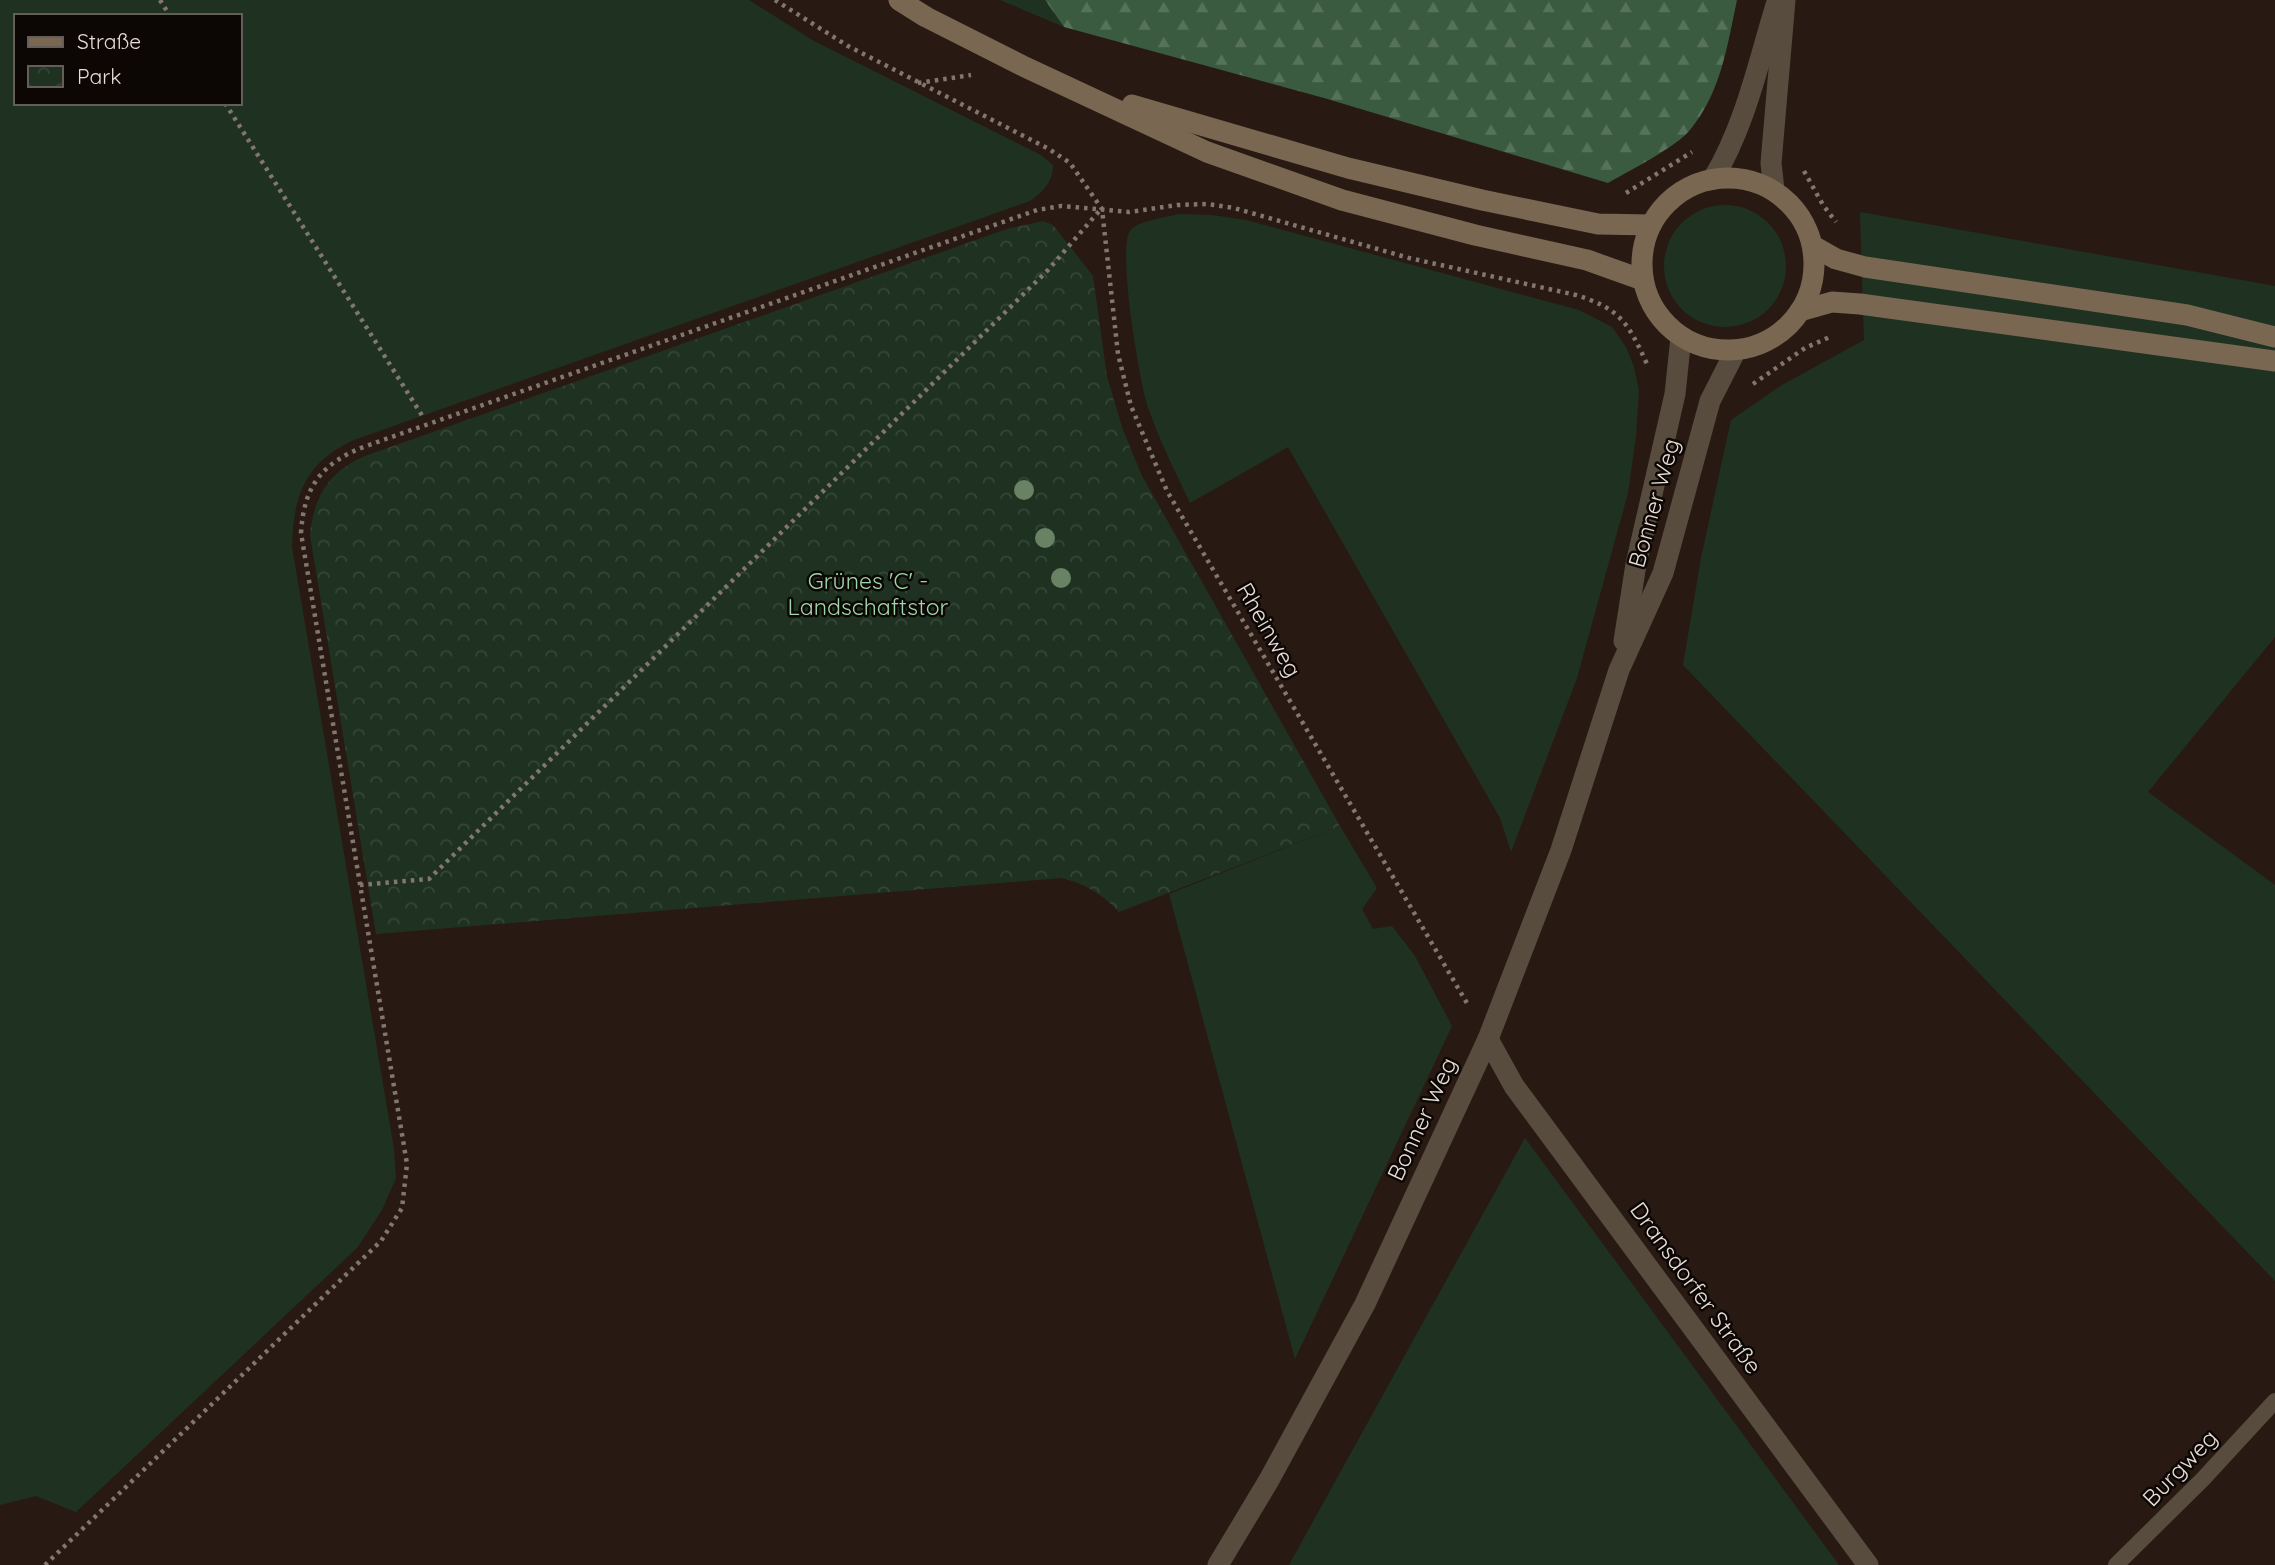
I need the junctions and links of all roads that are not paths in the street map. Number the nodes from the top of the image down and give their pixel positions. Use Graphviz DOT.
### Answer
graph roads {
  1 [pos="899,0"];
  2 [pos="1777,0"];
  3 [pos="1785,0"];
  4 [pos="1069,88"];
  5 [pos="1713,178"];
  6 [pos="1774,190"];
  7 [pos="1651,225"];
  8 [pos="1813,246"];
  9 [pos="1643,280"];
  10 [pos="1800,311"];
  11 [pos="1681,337"];
  12 [pos="2275,337"];
  13 [pos="1736,350"];
  14 [pos="2275,361"];
  15 [pos="1619,670"];
  16 [pos="1488,1039"];
  17 [pos="2275,1401"];
  18 [pos="1218,1565"];
  19 [pos="1868,1565"];
  20 [pos="2116,1565"];
  1 -- 4 [label="main road"];
  2 -- 5 [label="street"];
  3 -- 6 [label="street"];
  4 -- 7 [label="main road"];
  4 -- 9 [label="main road"];
  5 -- 6 [label="main road"];
  5 -- 7 [label="main road"];
  6 -- 8 [label="main road"];
  7 -- 9 [label="main road"];
  8 -- 10 [label="main road"];
  8 -- 12 [label="main road"];
  9 -- 11 [label="main road"];
  10 -- 13 [label="main road"];
  10 -- 14 [label="main road"];
  11 -- 13 [label="main road"];
  11 -- 15 [label="street, Bonner Weg"];
  13 -- 15 [label="street, Bonner Weg"];
  15 -- 16 [label="street, Bonner Weg"];
  16 -- 18 [label="street, Bonner Weg"];
  16 -- 19 [label="street, Dransdorfer Straße"];
  17 -- 20 [label="lane, Burgweg"];
}
